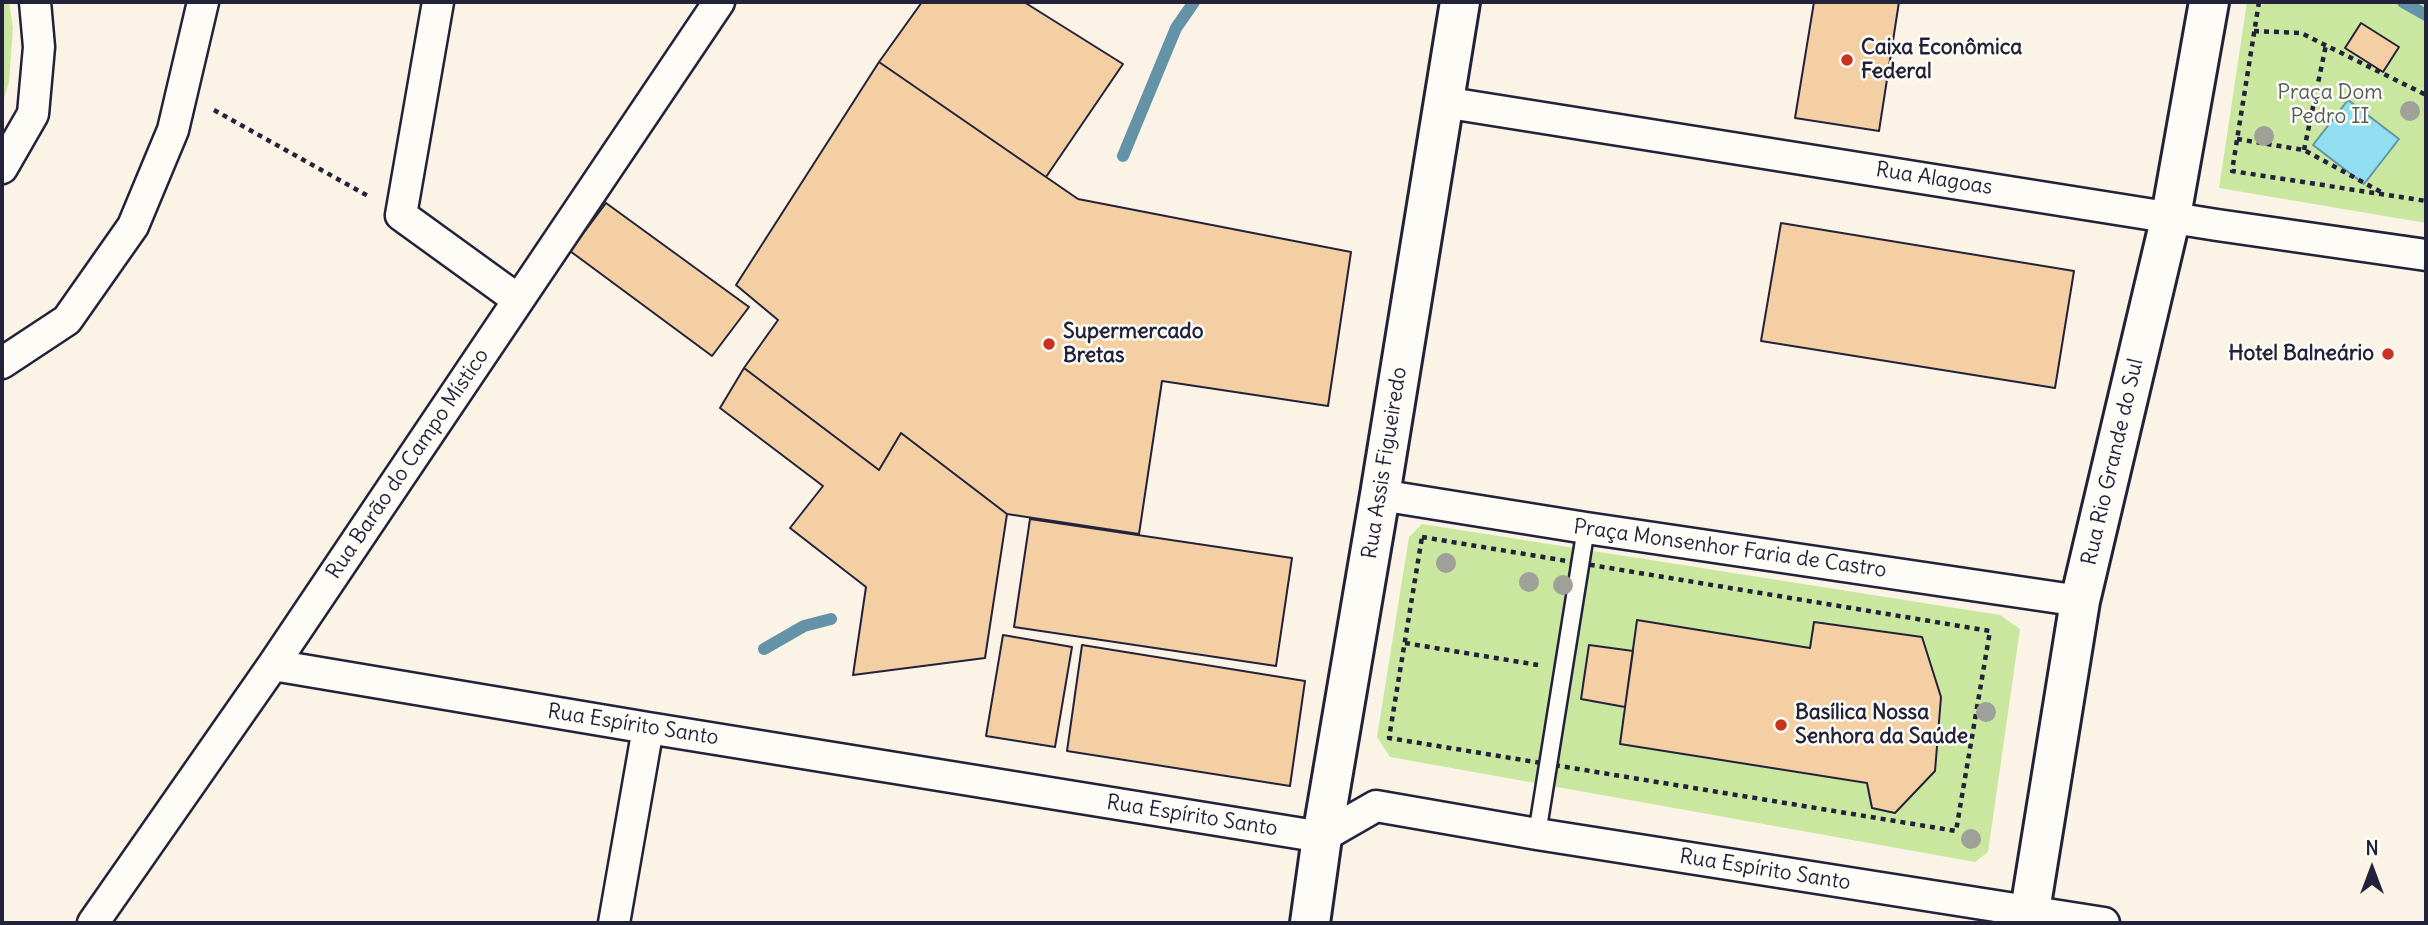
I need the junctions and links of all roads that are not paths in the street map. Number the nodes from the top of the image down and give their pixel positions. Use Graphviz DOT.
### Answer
graph roads {
  1 [pos="35,2"];
  2 [pos="203,2"];
  3 [pos="439,2"];
  4 [pos="719,2"];
  5 [pos="1460,2"];
  6 [pos="2209,2"];
  7 [pos="1443,102"];
  8 [pos="2,168"];
  9 [pos="2171,216"];
  10 [pos="2426,255"];
  11 [pos="517,299"];
  12 [pos="2,363"];
  13 [pos="1381,495"];
  14 [pos="1586,528"];
  15 [pos="2080,601"];
  16 [pos="273,665"];
  17 [pos="648,728"];
  18 [pos="1537,834"];
  19 [pos="1322,837"];
  20 [pos="2029,917"];
  21 [pos="93,923"];
  22 [pos="614,923"];
  23 [pos="1310,923"];
  24 [pos="2104,923"];
  1 -- 8 [label="street"];
  2 -- 12 [label="street"];
  3 -- 11 [label="street"];
  4 -- 11 [label="street, Rua Barão do Campo Místico"];
  5 -- 7 [label="street, Rua Assis Figueiredo"];
  6 -- 9 [label="street, Rua Rio Grande do Sul"];
  7 -- 9 [label="street, Rua Alagoas"];
  7 -- 13 [label="street, Rua Assis Figueiredo"];
  9 -- 10 [label="street, Rua Alagoas"];
  9 -- 15 [label="street, Rua Rio Grande do Sul"];
  11 -- 16 [label="street, Rua Barão do Campo Místico"];
  13 -- 14 [label="street, Praça Monsenhor Faria de Castro"];
  13 -- 19 [label="street, Rua Assis Figueiredo"];
  14 -- 15 [label="street, Praça Monsenhor Faria de Castro"];
  14 -- 18 [label="lane"];
  15 -- 20 [label="street, Rua Rio Grande do Sul"];
  16 -- 17 [label="street, Rua Espírito Santo"];
  16 -- 21 [label="street, Rua Barão do Campo Místico"];
  17 -- 19 [label="street, Rua Espírito Santo"];
  17 -- 22 [label="street"];
  18 -- 19 [label="street, Rua Espírito Santo"];
  18 -- 20 [label="street, Rua Espírito Santo"];
  19 -- 23 [label="street, Rua Assis Figueiredo"];
  20 -- 24 [label="street, Rua Espírito Santo"];
}
